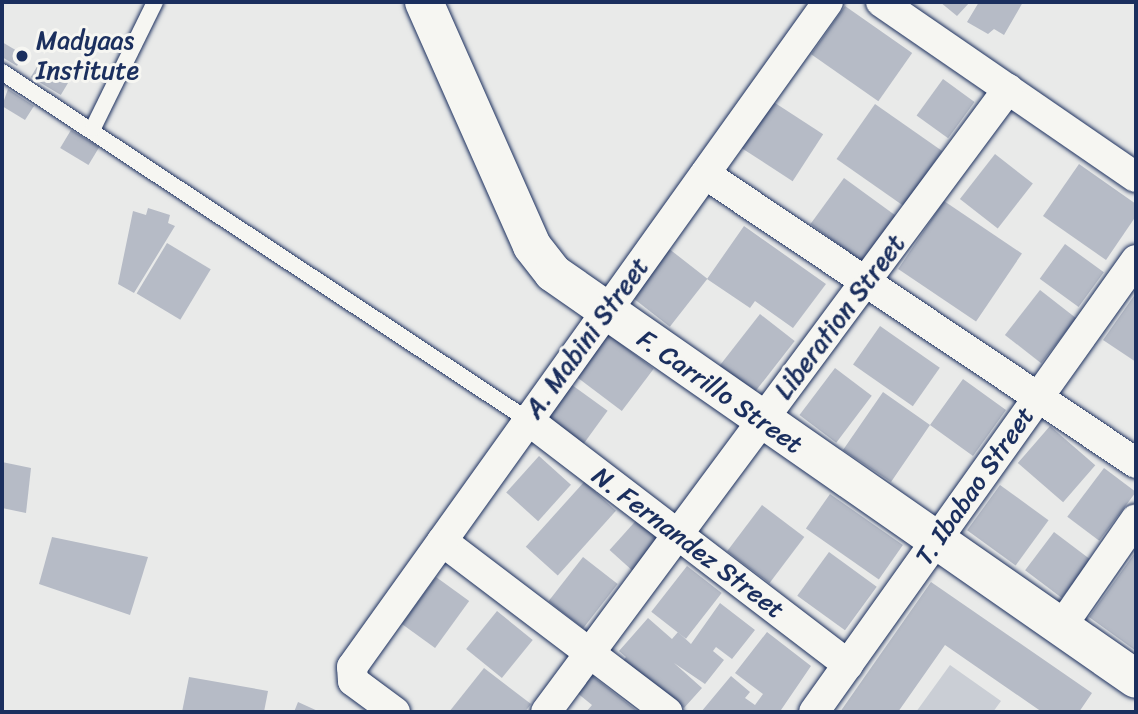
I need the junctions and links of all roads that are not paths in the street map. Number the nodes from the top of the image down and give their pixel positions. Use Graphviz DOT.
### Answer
graph roads {
  1 [pos="155,2"];
  2 [pos="424,2"];
  3 [pos="828,2"];
  4 [pos="881,2"];
  5 [pos="2,72"];
  6 [pos="1008,89"];
  7 [pos="93,128"];
  8 [pos="705,174"];
  9 [pos="1136,177"];
  10 [pos="1136,260"];
  11 [pos="866,281"];
  12 [pos="605,313"];
  13 [pos="1038,398"];
  14 [pos="528,420"];
  15 [pos="762,421"];
  16 [pos="1136,463"];
  17 [pos="1136,519"];
  18 [pos="678,535"];
  19 [pos="442,541"];
  20 [pos="936,541"];
  21 [pos="1061,627"];
  22 [pos="590,654"];
  23 [pos="848,665"];
  24 [pos="1136,679"];
  25 [pos="395,712"];
  26 [pos="546,712"];
  27 [pos="667,712"];
  28 [pos="814,712"];
  1 -- 7 [label="lane"];
  2 -- 12 [label="street, F. Carrillo Street"];
  3 -- 8 [label="street, A. Mabini Street"];
  4 -- 6 [label="street"];
  5 -- 7 [label="lane"];
  6 -- 9 [label="street"];
  6 -- 11 [label="street, Liberation Street"];
  7 -- 14 [label="lane"];
  8 -- 11 [label="street"];
  8 -- 12 [label="street, A. Mabini Street"];
  10 -- 13 [label="street, T. Ibabao Street"];
  11 -- 13 [label="street"];
  11 -- 15 [label="street, Liberation Street"];
  12 -- 14 [label="street, A. Mabini Street"];
  12 -- 15 [label="street, F. Carrillo Street"];
  13 -- 16 [label="street"];
  13 -- 20 [label="street, T. Ibabao Street"];
  14 -- 18 [label="street, N. Fernandez Street"];
  14 -- 19 [label="street, A. Mabini Street"];
  15 -- 18 [label="street, Liberation Street"];
  15 -- 20 [label="street, F. Carrillo Street"];
  17 -- 21 [label="street"];
  18 -- 22 [label="street, Liberation Street"];
  18 -- 23 [label="street, N. Fernandez Street"];
  19 -- 22 [label="street"];
  19 -- 25 [label="street, A. Mabini Street"];
  20 -- 21 [label="street, F. Carrillo Street"];
  20 -- 23 [label="street, T. Ibabao Street"];
  21 -- 24 [label="street, F. Carrillo Street"];
  22 -- 26 [label="street, Liberation Street"];
  22 -- 27 [label="street"];
  23 -- 28 [label="street, T. Ibabao Street"];
}
